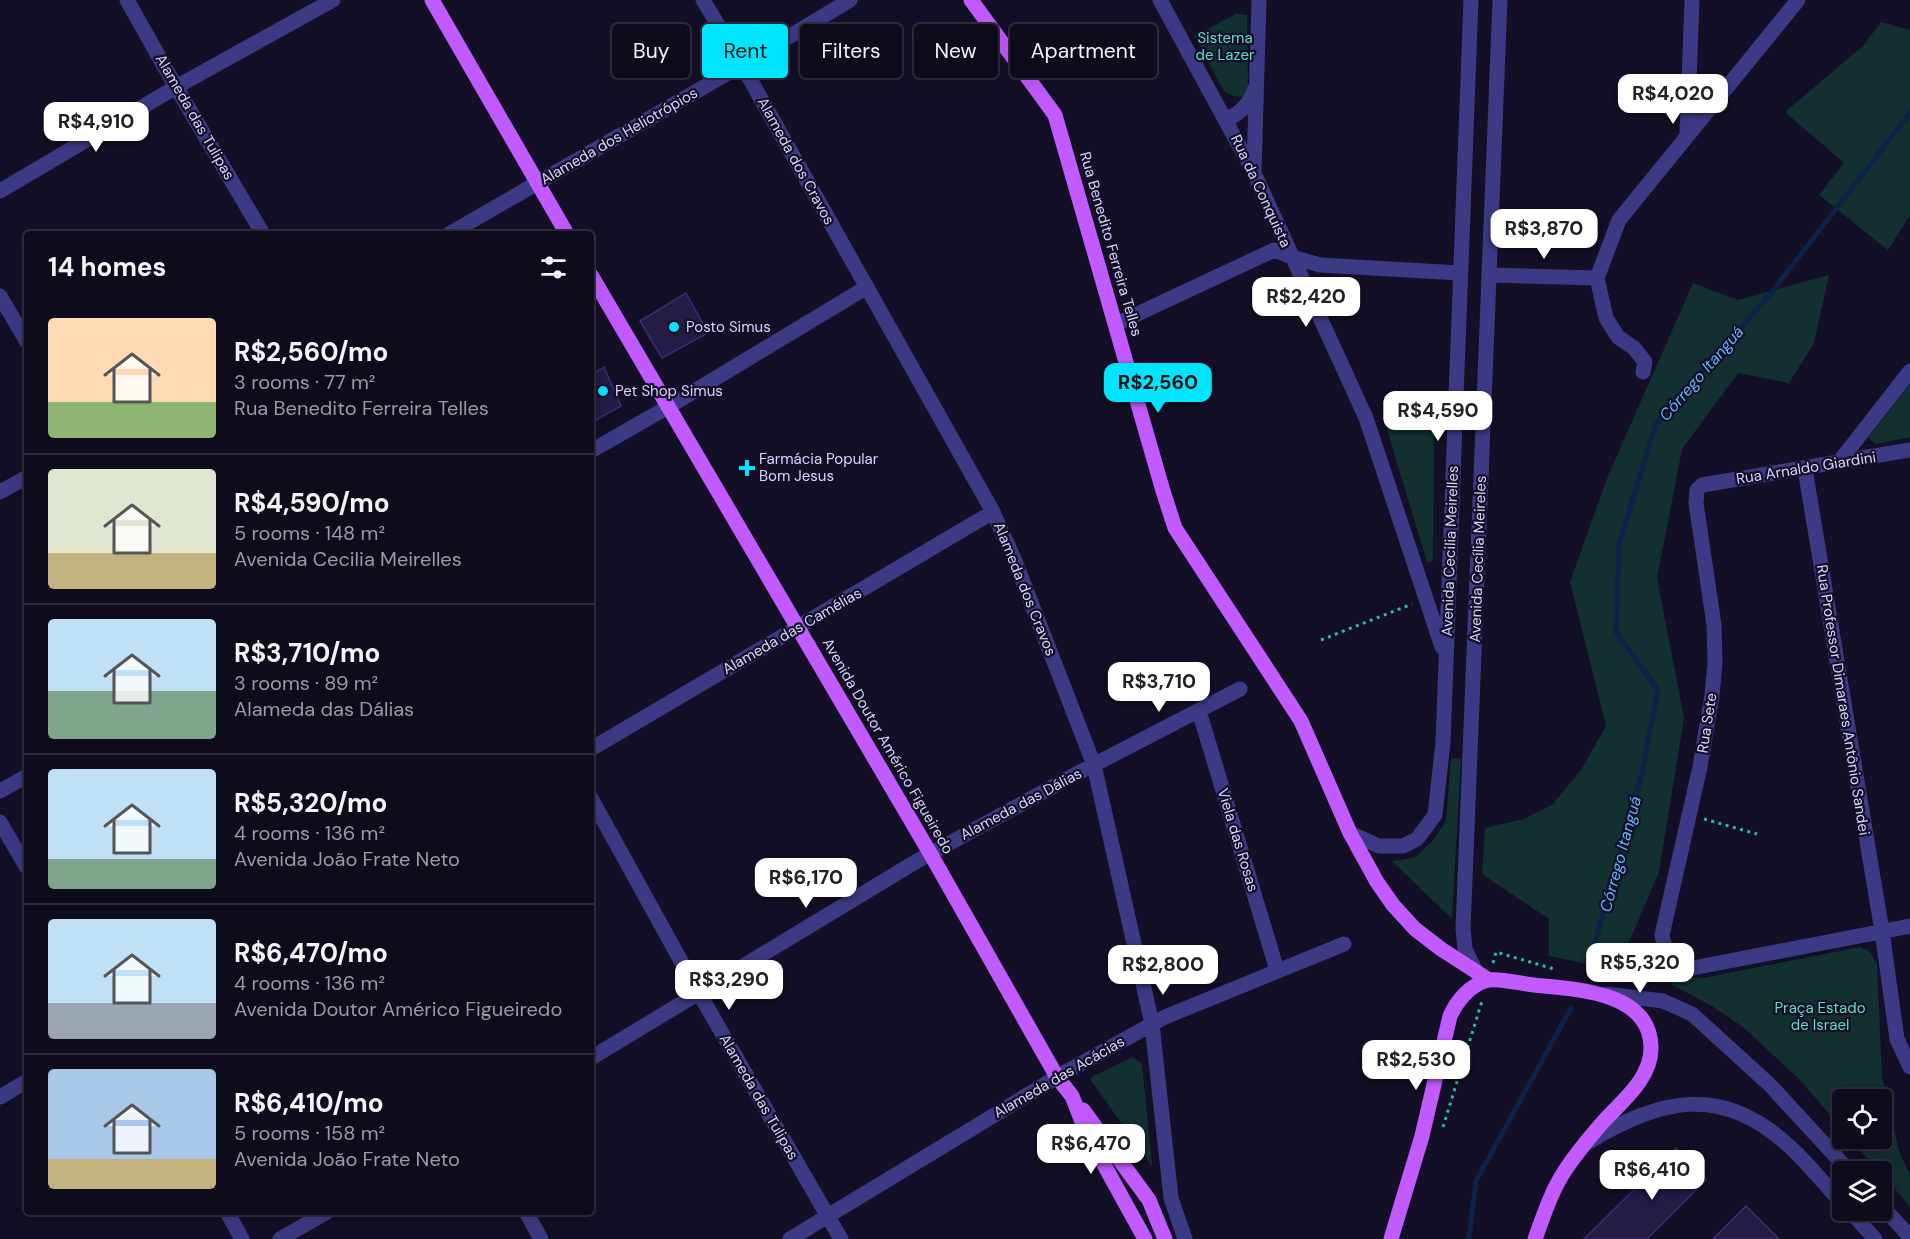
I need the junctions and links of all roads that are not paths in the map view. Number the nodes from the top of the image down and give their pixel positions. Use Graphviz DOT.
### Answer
graph roads {
  1 [pos="127,0"];
  2 [pos="333,0"];
  3 [pos="432,0"];
  4 [pos="703,0"];
  5 [pos="850,0"];
  6 [pos="971,0"];
  7 [pos="1160,0"];
  8 [pos="1259,0"];
  9 [pos="1471,0"];
  10 [pos="1500,0"];
  11 [pos="1692,0"];
  12 [pos="1798,0"];
  13 [pos="717,24"];
  14 [pos="788,37"];
  15 [pos="720,78"];
  16 [pos="749,78"];
  17 [pos="1256,84"];
  18 [pos="176,87"];
  19 [pos="1226,120"];
  20 [pos="1687,134"];
  21 [pos="1254,173"];
  22 [pos="538,184"];
  23 [pos="0,191"];
  24 [pos="262,231"];
  25 [pos="454,231"];
  26 [pos="565,231"];
  27 [pos="1292,257"];
  28 [pos="1460,273"];
  29 [pos="1490,275"];
  30 [pos="1597,278"];
  31 [pos="594,280"];
  32 [pos="867,287"];
  33 [pos="0,296"];
  34 [pos="1116,324"];
  35 [pos="24,337"];
  36 [pos="1910,371"];
  37 [pos="1643,372"];
  38 [pos="668,407"];
  39 [pos="594,449"];
  40 [pos="1910,450"];
  41 [pos="1839,462"];
  42 [pos="1805,469"];
  43 [pos="24,479"];
  44 [pos="1702,485"];
  45 [pos="0,492"];
  46 [pos="993,512"];
  47 [pos="799,627"];
  48 [pos="1445,659"];
  49 [pos="1240,689"];
  50 [pos="1199,711"];
  51 [pos="1443,742"];
  52 [pos="1470,744"];
  53 [pos="594,747"];
  54 [pos="1094,765"];
  55 [pos="24,778"];
  56 [pos="0,791"];
  57 [pos="594,803"];
  58 [pos="0,822"];
  59 [pos="1350,832"];
  60 [pos="930,853"];
  61 [pos="24,863"];
  62 [pos="1910,926"];
  63 [pos="1882,931"];
  64 [pos="1344,944"];
  65 [pos="1277,970"];
  66 [pos="1482,976"];
  67 [pos="1584,990"];
  68 [pos="699,994"];
  69 [pos="1152,1024"];
  70 [pos="594,1056"];
  71 [pos="1910,1067"];
  72 [pos="1057,1077"];
  73 [pos="24,1083"];
  74 [pos="1072,1096"];
  75 [pos="0,1097"];
  76 [pos="1584,1145"];
  77 [pos="1840,1161"];
  78 [pos="1832,1192"];
  79 [pos="229,1215"];
  80 [pos="322,1215"];
  81 [pos="528,1215"];
  82 [pos="827,1216"];
  83 [pos="1892,1217"];
  84 [pos="1859,1221"];
  85 [pos="1910,1237"];
  86 [pos="242,1239"];
  87 [pos="280,1239"];
  88 [pos="541,1239"];
  89 [pos="790,1239"];
  90 [pos="841,1239"];
  91 [pos="1145,1239"];
  92 [pos="1166,1239"];
  93 [pos="1185,1239"];
  94 [pos="1391,1239"];
  95 [pos="1534,1239"];
  96 [pos="1875,1239"];
  1 -- 18 [label="street, Alameda das Tulipas"];
  2 -- 18 [label="street"];
  3 -- 22 [label="main road"];
  4 -- 13 [label="street, Alameda dos Cravos"];
  5 -- 14 [label="street, Alameda dos Heliotrópios"];
  6 -- 34 [label="main road, Rua Benedito Ferreira Telles"];
  7 -- 19 [label="street, Rua da Conquista"];
  8 -- 17 [label="street"];
  9 -- 28 [label="street, Avenida Cecilia Meirelles"];
  10 -- 29 [label="street, Avenida Cecília Meireles"];
  11 -- 20 [label="street"];
  12 -- 20 [label="street"];
  15 -- 22 [label="street, Alameda dos Heliotrópios"];
  16 -- 32 [label="street, Alameda dos Cravos"];
  17 -- 19 [label="street"];
  17 -- 21 [label="street"];
  18 -- 23 [label="street"];
  18 -- 24 [label="street, Alameda das Tulipas"];
  19 -- 21 [label="street, Rua da Conquista"];
  20 -- 30 [label="street"];
  21 -- 27 [label="street, Rua da Conquista"];
  22 -- 25 [label="street, Alameda dos Heliotrópios"];
  22 -- 26 [label="main road"];
  27 -- 28 [label="street"];
  27 -- 34 [label="street"];
  27 -- 48 [label="street, Rua da Conquista"];
  28 -- 48 [label="street, Avenida Cecilia Meirelles"];
  29 -- 30 [label="street"];
  29 -- 52 [label="street, Avenida Cecília Meireles"];
  30 -- 37 [label="street"];
  31 -- 38 [label="main road, Avenida Doutor Américo Figueiredo"];
  32 -- 38 [label="street"];
  32 -- 46 [label="street, Alameda dos Cravos"];
  33 -- 35 [label="street"];
  34 -- 59 [label="main road, Rua Benedito Ferreira Telles"];
  36 -- 41 [label="street"];
  38 -- 39 [label="street"];
  38 -- 47 [label="main road, Avenida Doutor Américo Figueiredo"];
  40 -- 41 [label="street, Rua Arnaldo Giardini"];
  41 -- 42 [label="street, Rua Arnaldo Giardini"];
  42 -- 44 [label="street, Rua Arnaldo Giardini"];
  42 -- 63 [label="street, Rua Professor Dimaraes Antônio Sandei"];
  43 -- 45 [label="street"];
  44 -- 63 [label="street, Rua Sete"];
  46 -- 47 [label="street, Alameda das Camélias"];
  46 -- 54 [label="street, Alameda dos Cravos"];
  47 -- 53 [label="street, Alameda das Camélias"];
  47 -- 60 [label="main road, Avenida Doutor Américo Figueiredo"];
  48 -- 51 [label="street, Avenida Cecilia Meirelles"];
  49 -- 50 [label="street, Alameda das Dálias"];
  50 -- 54 [label="street, Alameda das Dálias"];
  50 -- 65 [label="street, Viela das Rosas"];
  51 -- 52 [label="street"];
  51 -- 59 [label="street, Avenida Cecilia Meirelles"];
  52 -- 66 [label="street, Avenida Cecília Meireles"];
  54 -- 60 [label="street, Alameda das Dálias"];
  54 -- 69 [label="street, Alameda dos Cravos"];
  55 -- 56 [label="street"];
  57 -- 68 [label="street, Alameda das Tulipas"];
  58 -- 61 [label="street"];
  59 -- 66 [label="main road, Rua Benedito Ferreira Telles"];
  60 -- 68 [label="street, Alameda das Dálias"];
  60 -- 72 [label="main road, Avenida Doutor Américo Figueiredo"];
  62 -- 63 [label="street"];
  63 -- 71 [label="street, Rua Professor Dimaraes Antônio Sandei"];
  64 -- 65 [label="street, Alameda das Acácias"];
  65 -- 69 [label="street, Alameda das Acácias"];
  66 -- 67 [label="main road"];
  66 -- 94 [label="main road"];
  67 -- 76 [label="main road"];
  67 -- 77 [label="street"];
  68 -- 70 [label="street, Alameda das Dálias"];
  68 -- 82 [label="street, Alameda das Tulipas"];
  69 -- 72 [label="street, Alameda das Acácias"];
  69 -- 93 [label="street, Alameda dos Cravos"];
  72 -- 74 [label="main road, Avenida Doutor Américo Figueiredo"];
  72 -- 82 [label="street, Alameda das Acácias"];
  73 -- 75 [label="street"];
  74 -- 91 [label="main road, Avenida Doutor Américo Figueiredo"];
  74 -- 92 [label="main road"];
  76 -- 78 [label="street"];
  76 -- 95 [label="main road"];
  79 -- 86 [label="street"];
  80 -- 87 [label="street"];
  81 -- 88 [label="street"];
  82 -- 89 [label="street, Alameda das Acácias"];
  82 -- 90 [label="street, Alameda das Tulipas"];
  83 -- 85 [label="street"];
  84 -- 96 [label="street"];
}
